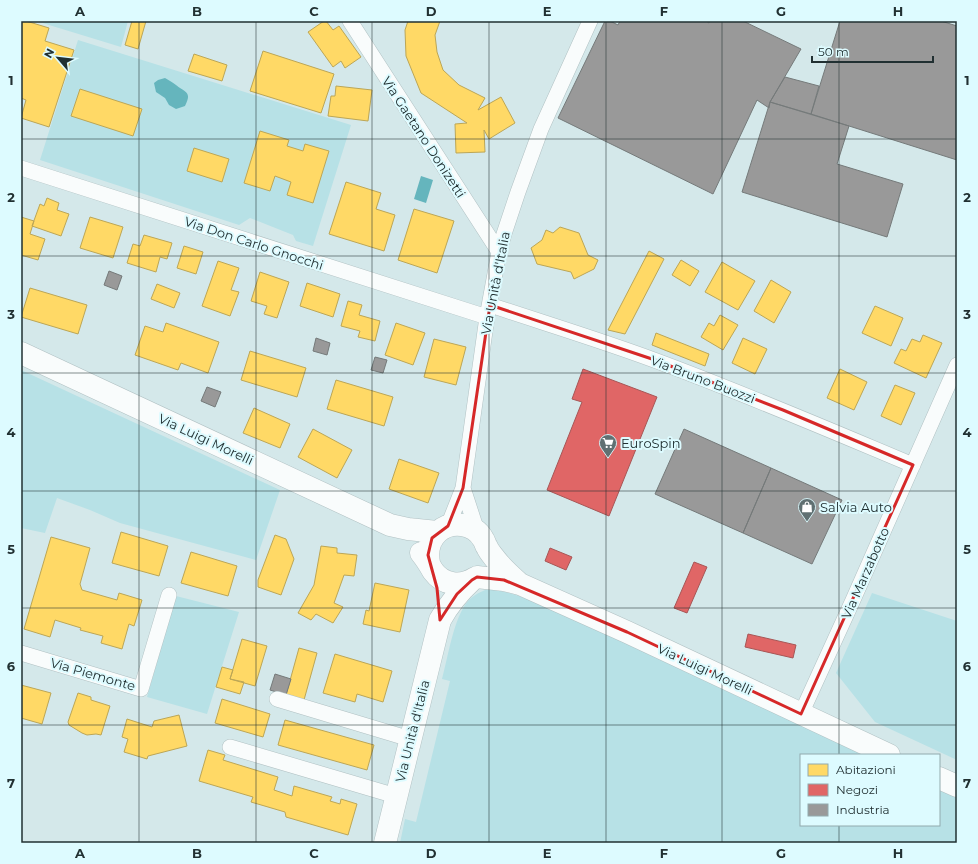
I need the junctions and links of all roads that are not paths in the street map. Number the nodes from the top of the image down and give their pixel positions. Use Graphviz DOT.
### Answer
graph roads {
  1 [pos="350,21"];
  2 [pos="590,21"];
  3 [pos="21,168"];
  4 [pos="499,252"];
  5 [pos="488,311"];
  6 [pos="21,354"];
  7 [pos="957,365"];
  8 [pos="912,465"];
  9 [pos="463,488"];
  10 [pos="390,525"];
  11 [pos="442,529"];
  12 [pos="482,540"];
  13 [pos="431,567"];
  14 [pos="475,578"];
  15 [pos="520,584"];
  16 [pos="168,595"];
  17 [pos="440,620"];
  18 [pos="21,653"];
  19 [pos="278,699"];
  20 [pos="801,714"];
  21 [pos="410,739"];
  22 [pos="230,748"];
  23 [pos="887,754"];
  24 [pos="940,778"];
  25 [pos="957,786"];
  26 [pos="396,796"];
  27 [pos="385,843"];
  1 -- 4 [label="street, Via Gaetano Donizetti"];
  2 -- 4 [label="street, Via Unità d'Italia"];
  3 -- 5 [label="street, Via Don Carlo Gnocchi"];
  4 -- 5 [label="street, Via Unità d'Italia"];
  5 -- 8 [label="street, Via Bruno Buozzi"];
  5 -- 9 [label="street, Via Unità d'Italia"];
  6 -- 10 [label="street, Via Luigi Morelli"];
  7 -- 8 [label="street, Via Marzabotto"];
  8 -- 20 [label="street, Via Marzabotto"];
  9 -- 11 [label="street, Via Unità d'Italia"];
  9 -- 12 [label="street, Via Unità d'Italia"];
  10 -- 11 [label="street, Via Luigi Morelli"];
  10 -- 13 [label="street, Via Luigi Morelli"];
  11 -- 12 [label="street, Via Luigi Morelli"];
  11 -- 13 [label="street"];
  12 -- 14 [label="street"];
  12 -- 15 [label="street, Via Luigi Morelli"];
  13 -- 14 [label="street, Via Luigi Morelli"];
  13 -- 17 [label="street, Via Unità d'Italia"];
  14 -- 15 [label="street, Via Luigi Morelli"];
  14 -- 17 [label="street, Via Unità d'Italia"];
  15 -- 20 [label="street, Via Luigi Morelli"];
  16 -- 18 [label="street, Via Piemonte"];
  17 -- 21 [label="street, Via Unità d'Italia"];
  19 -- 21 [label="street"];
  20 -- 23 [label="street, Via Luigi Morelli"];
  21 -- 26 [label="street, Via Unità d'Italia"];
  22 -- 26 [label="street"];
  24 -- 25 [label="street"];
  26 -- 27 [label="street, Via Unità d'Italia"];
}
